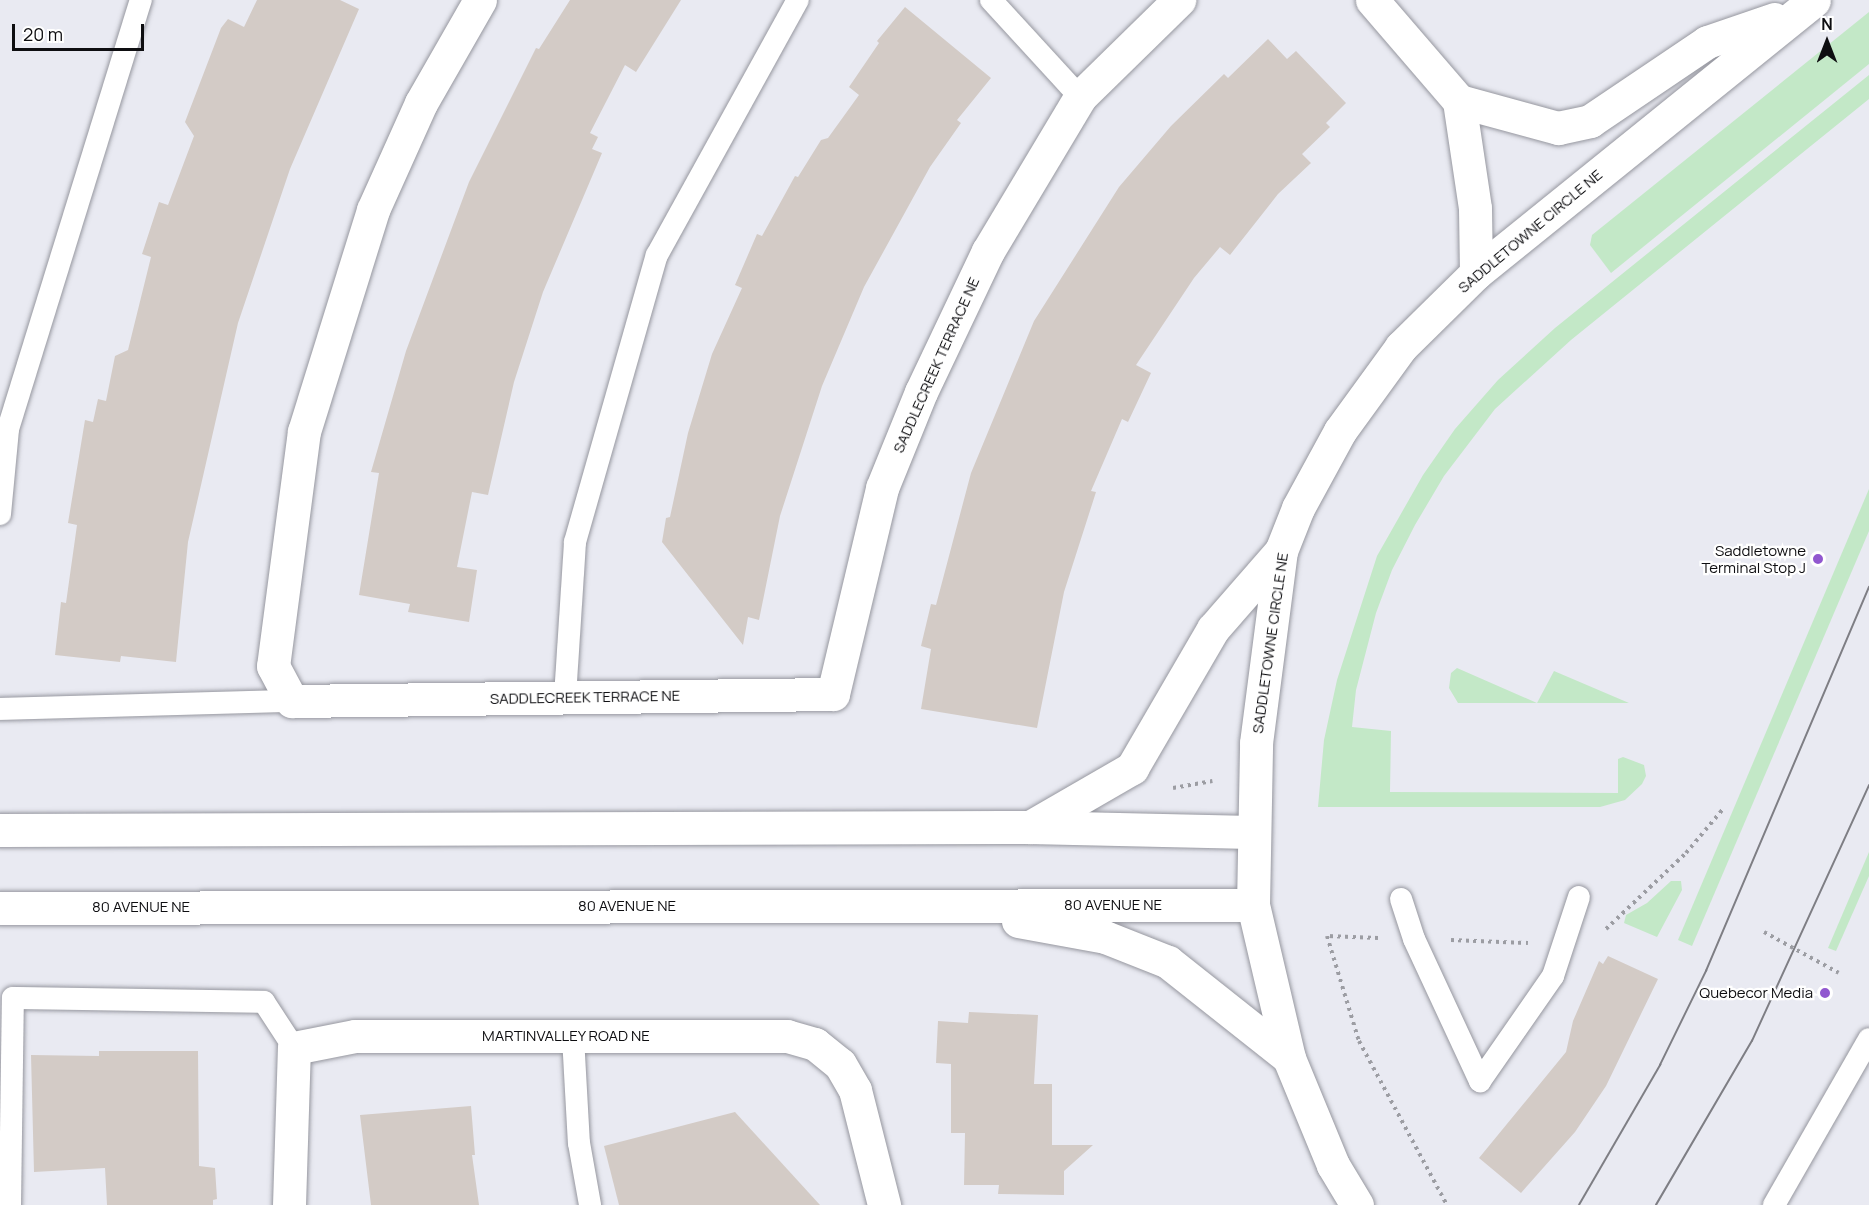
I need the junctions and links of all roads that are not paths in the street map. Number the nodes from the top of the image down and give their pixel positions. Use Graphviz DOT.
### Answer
graph roads {
  1 [pos="141,0"];
  2 [pos="480,0"];
  3 [pos="798,0"];
  4 [pos="991,0"];
  5 [pos="1179,0"];
  6 [pos="1372,0"];
  7 [pos="1805,6"];
  8 [pos="1080,97"];
  9 [pos="1459,101"];
  10 [pos="1476,273"];
  11 [pos="0,514"];
  12 [pos="1281,551"];
  13 [pos="565,697"];
  14 [pos="292,701"];
  15 [pos="0,709"];
  16 [pos="1029,827"];
  17 [pos="0,830"];
  18 [pos="1252,831"];
  19 [pos="1580,897"];
  20 [pos="1401,899"];
  21 [pos="1253,905"];
  22 [pos="936,906"];
  23 [pos="0,908"];
  24 [pos="573,1037"];
  25 [pos="1869,1039"];
  26 [pos="294,1048"];
  27 [pos="1289,1058"];
  28 [pos="10,1205"];
  29 [pos="290,1205"];
  30 [pos="590,1205"];
  31 [pos="884,1205"];
  32 [pos="1357,1205"];
  33 [pos="1774,1205"];
  1 -- 11 [label="lane"];
  2 -- 14 [label="main road"];
  3 -- 13 [label="lane"];
  4 -- 8 [label="lane"];
  5 -- 8 [label="main road, SADDLECREEK TERRACE NE"];
  6 -- 9 [label="main road"];
  7 -- 9 [label="main road"];
  7 -- 10 [label="main road, SADDLETOWNE CIRCLE NE"];
  8 -- 13 [label="main road, SADDLECREEK TERRACE NE"];
  9 -- 10 [label="main road"];
  10 -- 12 [label="main road, SADDLETOWNE CIRCLE NE"];
  12 -- 16 [label="main road"];
  12 -- 18 [label="main road, SADDLETOWNE CIRCLE NE"];
  13 -- 14 [label="main road, SADDLECREEK TERRACE NE"];
  14 -- 15 [label="lane"];
  16 -- 17 [label="main road"];
  16 -- 18 [label="main road"];
  18 -- 21 [label="main road, SADDLETOWNE CIRCLE NE"];
  19 -- 20 [label="lane"];
  21 -- 22 [label="main road, 80 AVENUE NE"];
  21 -- 27 [label="main road, SADDLETOWNE CIRCLE NE"];
  22 -- 23 [label="main road, 80 AVENUE NE"];
  22 -- 27 [label="main road"];
  24 -- 26 [label="main road, MARTINVALLEY ROAD NE"];
  24 -- 30 [label="lane"];
  24 -- 31 [label="main road, MARTINVALLEY ROAD NE"];
  25 -- 33 [label="lane"];
  26 -- 28 [label="lane"];
  26 -- 29 [label="main road"];
  27 -- 32 [label="main road, SADDLETOWNE CIRCLE NE"];
}
